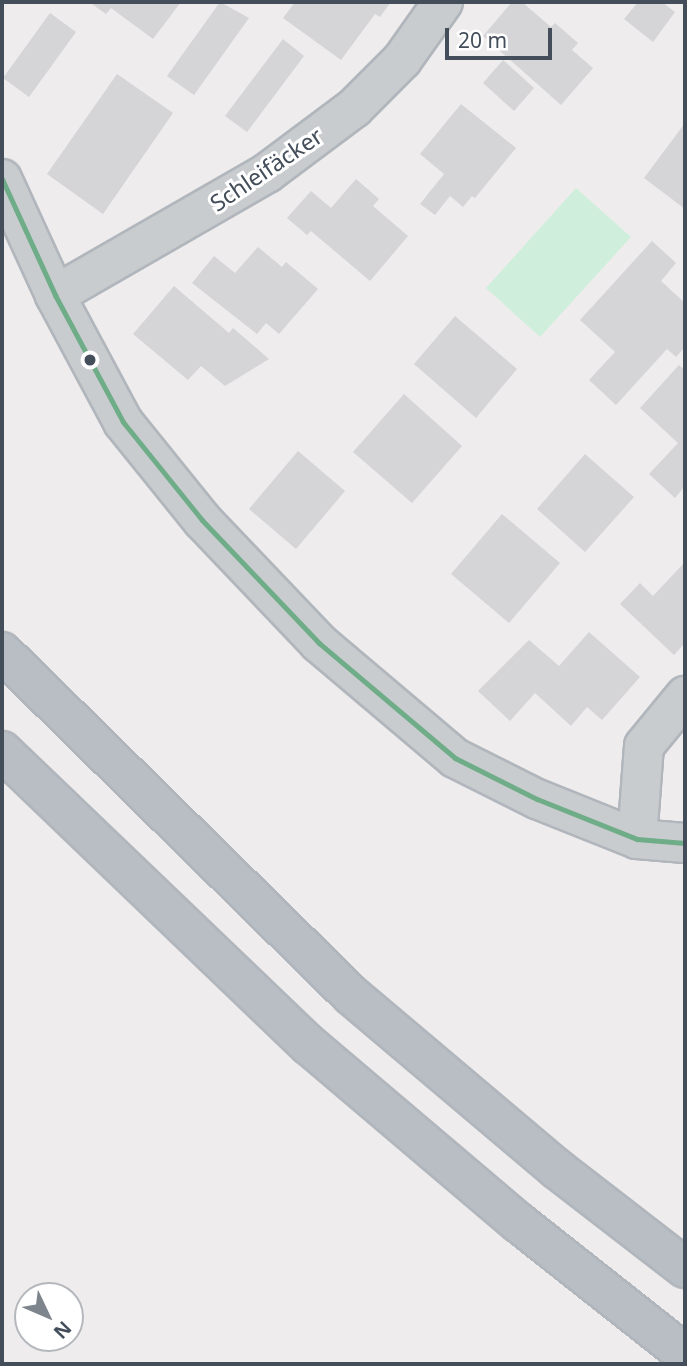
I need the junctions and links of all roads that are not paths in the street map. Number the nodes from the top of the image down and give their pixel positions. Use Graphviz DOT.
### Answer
graph roads {
  1 [pos="443,2"];
  2 [pos="2,179"];
  3 [pos="55,295"];
  4 [pos="2,652"];
  5 [pos="685,696"];
  6 [pos="2,751"];
  7 [pos="637,839"];
  8 [pos="685,843"];
  9 [pos="685,1268"];
  10 [pos="685,1354"];
  1 -- 3 [label="street, Schleifäcker"];
  2 -- 3 [label="street"];
  3 -- 7 [label="street"];
  4 -- 9 [label="highway"];
  5 -- 7 [label="street"];
  6 -- 10 [label="highway"];
  7 -- 8 [label="street"];
}
